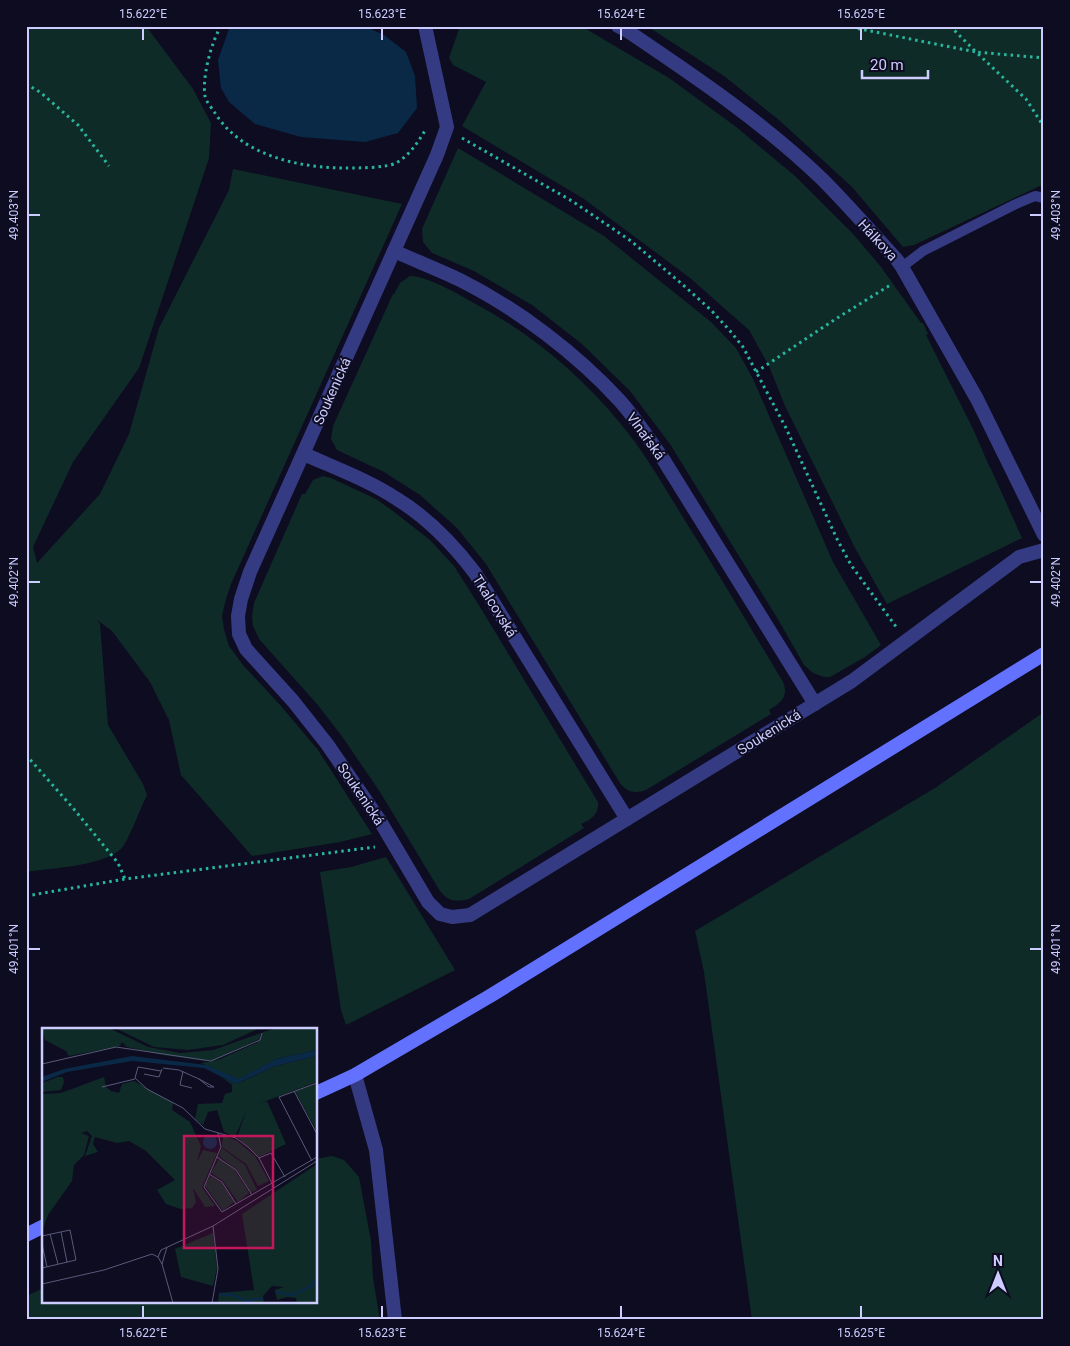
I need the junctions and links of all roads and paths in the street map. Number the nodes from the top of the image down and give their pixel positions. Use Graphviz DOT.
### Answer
graph roads {
  1 [pos="221,26"];
  2 [pos="425,26"];
  3 [pos="618,26"];
  4 [pos="845,26"];
  5 [pos="950,26"];
  6 [pos="976,52"];
  7 [pos="1044,58"];
  8 [pos="26,84"];
  9 [pos="441,101"];
  10 [pos="447,127"];
  11 [pos="1044,127"];
  12 [pos="109,166"];
  13 [pos="1044,198"];
  14 [pos="394,252"];
  15 [pos="905,271"];
  16 [pos="756,372"];
  17 [pos="304,454"];
  18 [pos="1044,535"];
  19 [pos="1044,550"];
  20 [pos="906,641"];
  21 [pos="1044,654"];
  22 [pos="815,704"];
  23 [pos="26,756"];
  24 [pos="627,819"];
  25 [pos="394,844"];
  26 [pos="125,879"];
  27 [pos="26,896"];
  28 [pos="354,1074"];
  29 [pos="318,1092"];
  30 [pos="42,1227"];
  31 [pos="26,1235"];
  32 [pos="395,1320"];
  1 -- 9 [label="path"];
  2 -- 9 [label="street"];
  3 -- 15 [label="street, Hálkova"];
  4 -- 6 [label="path"];
  5 -- 6 [label="path"];
  6 -- 7 [label="path"];
  6 -- 11 [label="path"];
  8 -- 12 [label="path"];
  9 -- 10 [label="street"];
  10 -- 14 [label="street, Soukenická"];
  10 -- 16 [label="path"];
  13 -- 15 [label="lane"];
  14 -- 17 [label="street, Soukenická"];
  14 -- 22 [label="street, Vlnařská"];
  15 -- 16 [label="path"];
  15 -- 18 [label="street, Hálkova"];
  16 -- 20 [label="path"];
  17 -- 24 [label="street, Tkalcovská"];
  17 -- 25 [label="street, Soukenická"];
  19 -- 20 [label="street, Soukenická"];
  20 -- 22 [label="street, Soukenická"];
  21 -- 28 [label="main road"];
  22 -- 24 [label="street, Soukenická"];
  23 -- 26 [label="path"];
  24 -- 25 [label="street, Soukenická"];
  25 -- 26 [label="path"];
  26 -- 27 [label="path"];
  28 -- 29 [label="main road"];
  28 -- 32 [label="street"];
  30 -- 31 [label="main road"];
}
